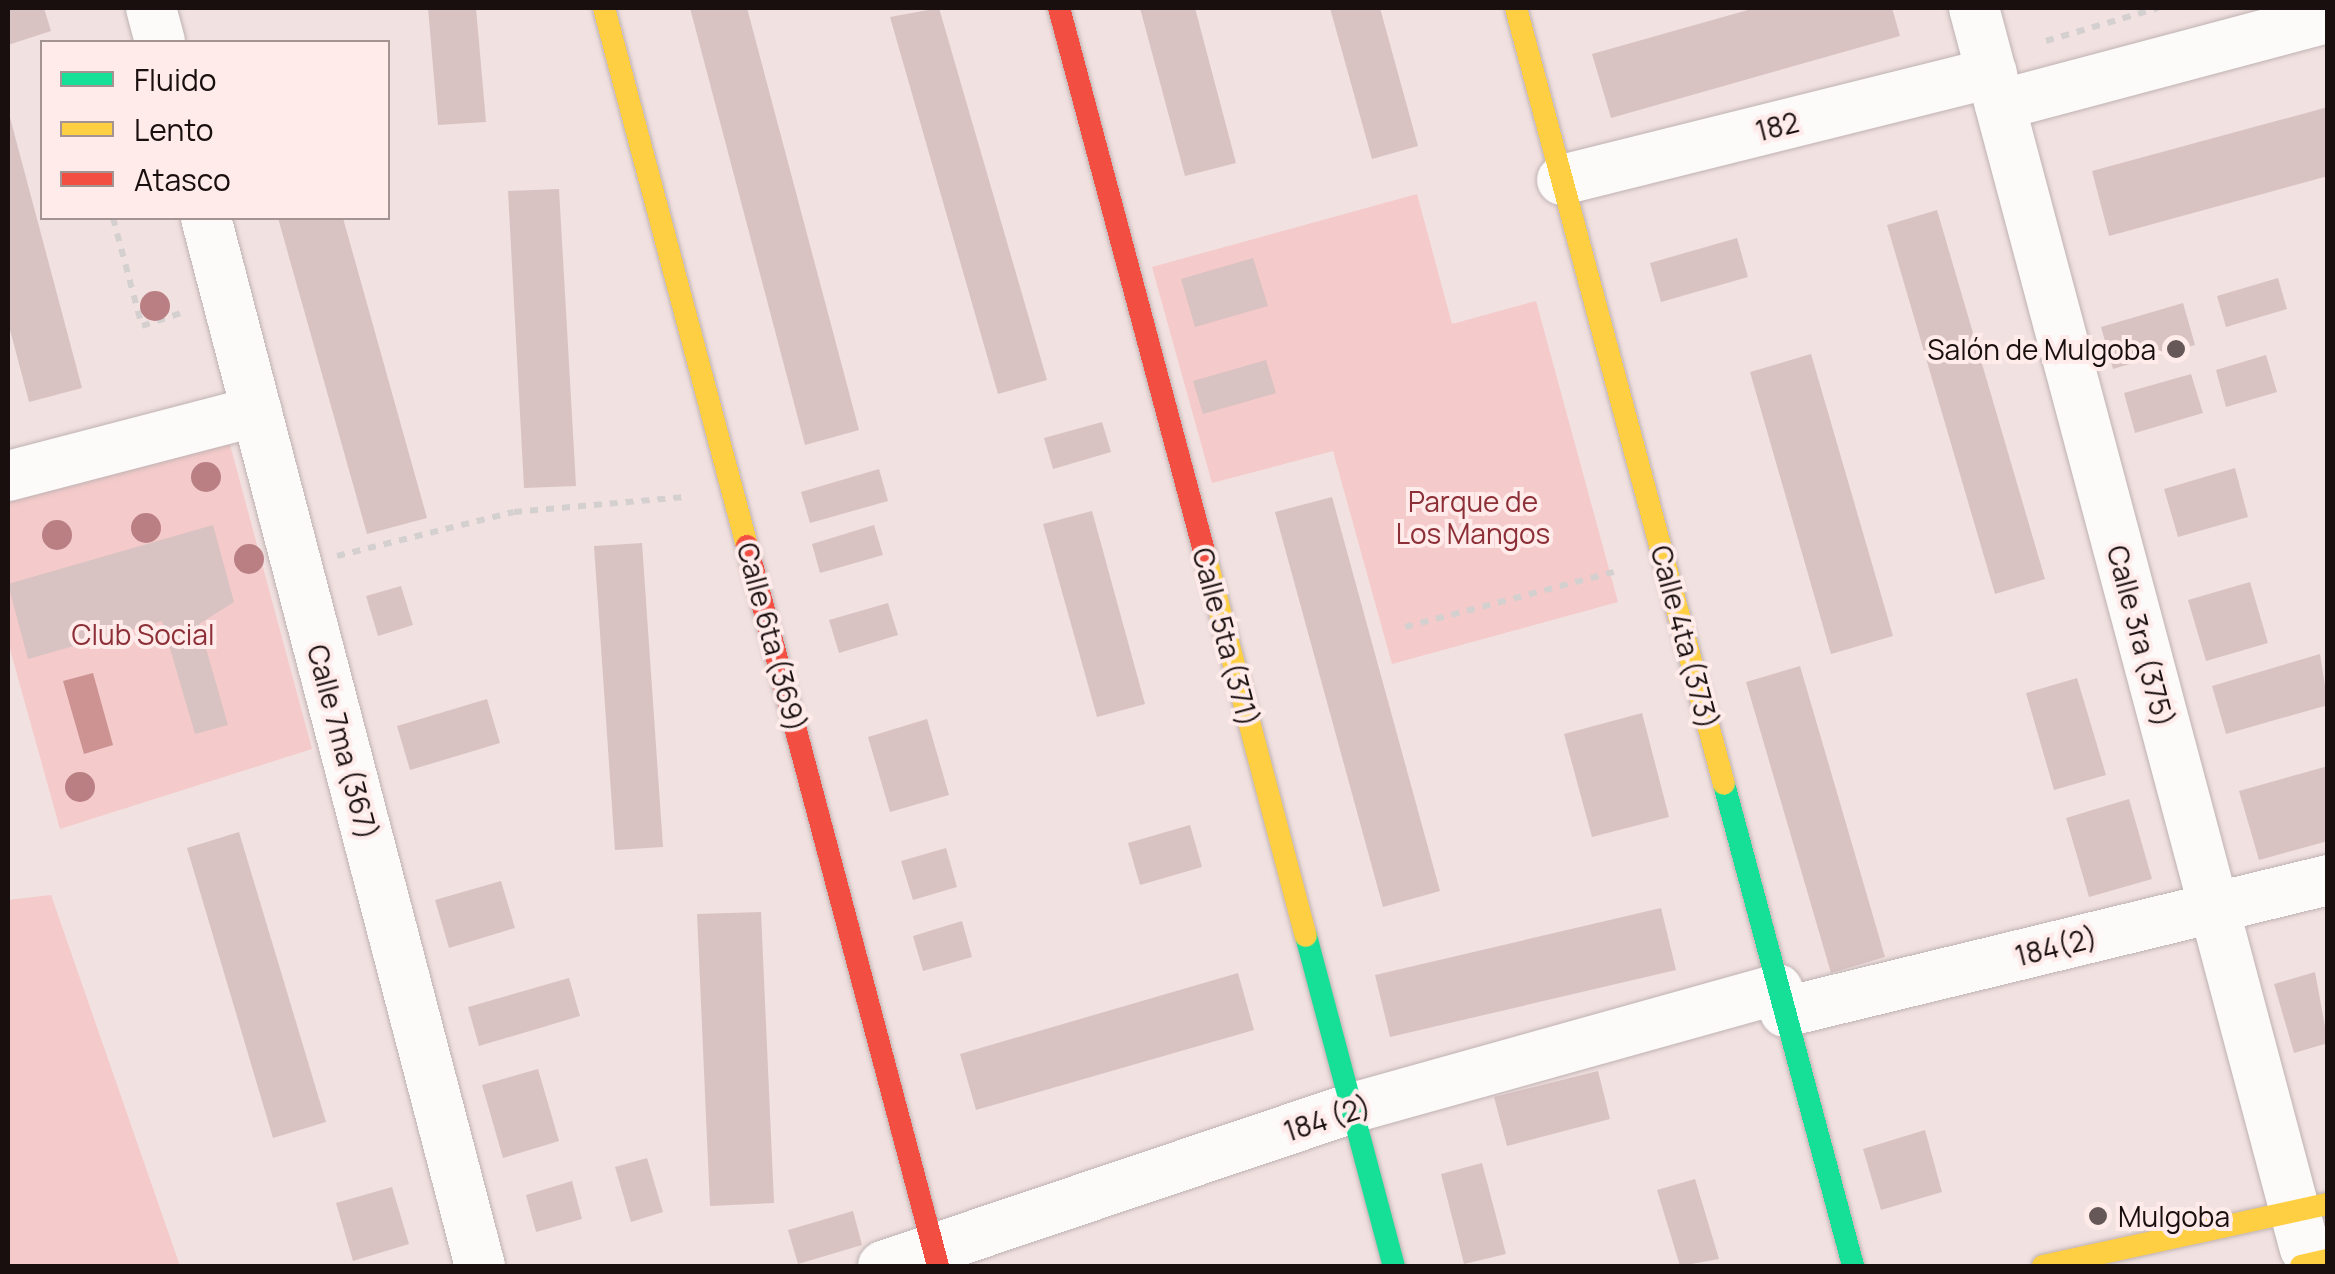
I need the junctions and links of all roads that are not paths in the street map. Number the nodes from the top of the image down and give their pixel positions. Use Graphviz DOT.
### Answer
graph roads {
  1 [pos="151,8"];
  2 [pos="604,8"];
  3 [pos="1059,8"];
  4 [pos="1516,8"];
  5 [pos="1974,8"];
  6 [pos="2328,18"];
  7 [pos="159,40"];
  8 [pos="1996,89"];
  9 [pos="1562,180"];
  10 [pos="207,220"];
  11 [pos="256,412"];
  12 [pos="8,476"];
  13 [pos="2328,880"];
  14 [pos="2214,908"];
  15 [pos="1781,1001"];
  16 [pos="1352,1108"];
  17 [pos="2311,1207"];
  18 [pos="936,1258"];
  19 [pos="2312,1264"];
  20 [pos="480,1266"];
  21 [pos="883,1266"];
  22 [pos="1394,1266"];
  23 [pos="1853,1266"];
  24 [pos="2044,1266"];
  1 -- 7 [label="street"];
  2 -- 18 [label="street, Calle 6ta (369)"];
  3 -- 16 [label="street, Calle 5ta (371)"];
  4 -- 9 [label="street, Calle 4ta (373)"];
  5 -- 8 [label="street, Calle 3ra (375)"];
  6 -- 8 [label="street, 182"];
  8 -- 9 [label="street, 182"];
  8 -- 14 [label="street, Calle 3ra (375)"];
  9 -- 15 [label="street, Calle 4ta (373)"];
  10 -- 11 [label="street, Calle 7ma (367)"];
  11 -- 12 [label="street"];
  11 -- 20 [label="street, Calle 7ma (367)"];
  13 -- 14 [label="street, 184(2)"];
  14 -- 15 [label="street, 184(2)"];
  14 -- 17 [label="street, Calle 3ra (375)"];
  15 -- 16 [label="street, 184 (2)"];
  15 -- 23 [label="street, Calle 4ta (373)"];
  16 -- 18 [label="street, 184 (2)"];
  16 -- 22 [label="street, Calle 5ta (371)"];
  17 -- 19 [label="street, Calle 3ra (375)"];
  17 -- 24 [label="street"];
  18 -- 21 [label="street, 184 (2)"];
}
